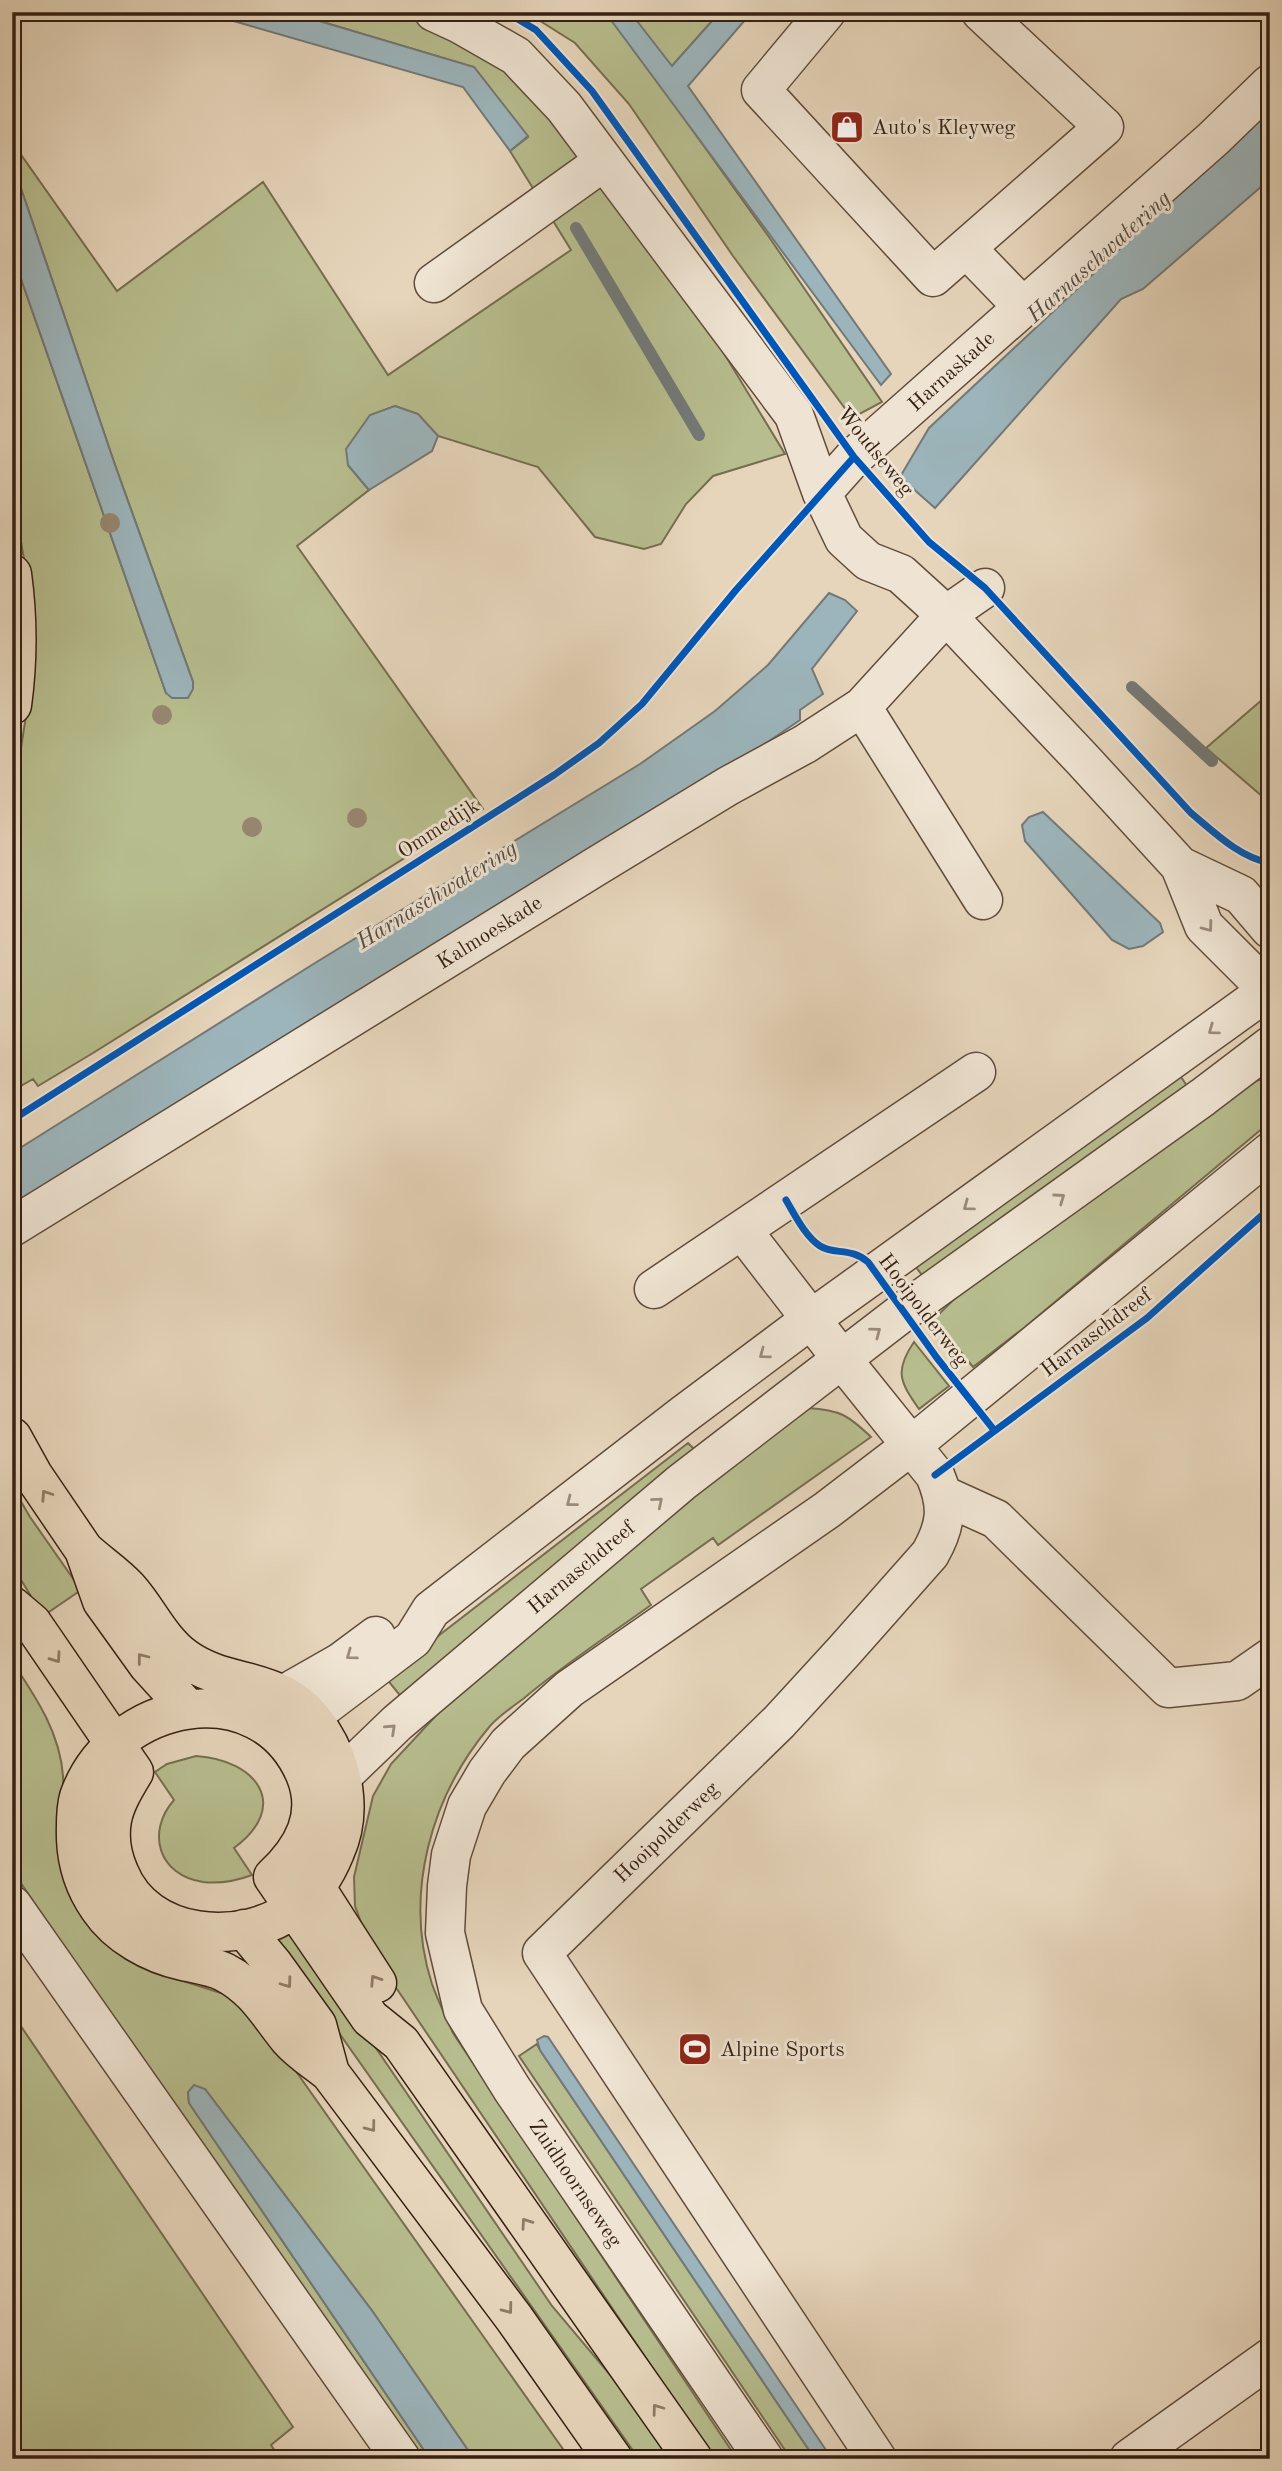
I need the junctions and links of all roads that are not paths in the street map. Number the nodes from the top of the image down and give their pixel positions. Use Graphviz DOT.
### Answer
graph roads {
  1 [pos="434,12"];
  2 [pos="826,12"];
  3 [pos="981,12"];
  4 [pos="1270,84"];
  5 [pos="603,162"];
  6 [pos="967,249"];
  7 [pos="434,283"];
  8 [pos="1023,307"];
  9 [pos="822,492"];
  10 [pos="12,574"];
  11 [pos="985,588"];
  12 [pos="946,615"];
  13 [pos="12,705"];
  14 [pos="862,707"];
  15 [pos="1180,866"];
  16 [pos="983,900"];
  17 [pos="1270,929"];
  18 [pos="1269,991"];
  19 [pos="1270,1046"];
  20 [pos="976,1072"];
  21 [pos="1270,1152"];
  22 [pos="12,1227"];
  23 [pos="742,1230"];
  24 [pos="654,1289"];
  25 [pos="810,1320"];
  26 [pos="841,1359"];
  27 [pos="12,1437"];
  28 [pos="912,1445"];
  29 [pos="943,1495"];
  30 [pos="84,1550"];
  31 [pos="12,1606"];
  32 [pos="12,1642"];
  33 [pos="1270,1658"];
  34 [pos="188,1709"];
  35 [pos="290,1716"];
  36 [pos="106,1753"];
  37 [pos="342,1776"];
  38 [pos="447,1886"];
  39 [pos="305,1898"];
  40 [pos="12,1905"];
  41 [pos="244,1929"];
  42 [pos="330,2073"];
  43 [pos="1270,2358"];
  44 [pos="401,2459"];
  45 [pos="613,2459"];
  46 [pos="693,2459"];
  47 [pos="764,2459"];
  48 [pos="877,2459"];
  49 [pos="1129,2459"];
  1 -- 5 [label="street"];
  2 -- 6 [label="street"];
  3 -- 6 [label="street"];
  4 -- 8 [label="street, Harnaskade"];
  5 -- 7 [label="street"];
  5 -- 9 [label="street"];
  6 -- 8 [label="street"];
  8 -- 9 [label="street, Harnaskade"];
  9 -- 12 [label="street"];
  10 -- 13 [label="main road"];
  11 -- 12 [label="street, Kalmoeskade"];
  12 -- 14 [label="street, Kalmoeskade"];
  12 -- 15 [label="street"];
  14 -- 16 [label="street"];
  14 -- 22 [label="street, Kalmoeskade"];
  15 -- 17 [label="street"];
  15 -- 18 [label="street, one-way"];
  18 -- 25 [label="street, one-way"];
  26 -- 19 [label="street, Harnaschdreef, one-way"];
  20 -- 23 [label="street"];
  21 -- 28 [label="street, Harnaschdreef"];
  23 -- 24 [label="street"];
  23 -- 25 [label="street, Hooipolderweg"];
  25 -- 26 [label="street, Hooipolderweg"];
  25 -- 35 [label="street, one-way"];
  26 -- 28 [label="street, Hooipolderweg"];
  37 -- 26 [label="street, Harnaschdreef, one-way"];
  30 -- 27 [label="main road, one-way"];
  28 -- 29 [label="street, Hooipolderweg"];
  28 -- 38 [label="street, Harnaschdreef"];
  29 -- 33 [label="street"];
  29 -- 48 [label="street, Hooipolderweg"];
  34 -- 30 [label="main road, one-way"];
  30 -- 35 [label="main road"];
  31 -- 36 [label="main road, one-way"];
  32 -- 36 [label="main road"];
  34 -- 35 [label="main road"];
  34 -- 36 [label="main road"];
  35 -- 37 [label="main road"];
  35 -- 39 [label="main road"];
  36 -- 41 [label="main road"];
  36 -- 42 [label="main road"];
  37 -- 39 [label="main road"];
  38 -- 47 [label="street, Zuidhoornseweg"];
  39 -- 41 [label="main road"];
  46 -- 39 [label="main road, one-way"];
  40 -- 44 [label="street"];
  41 -- 42 [label="main road, one-way"];
  42 -- 45 [label="main road, one-way"];
  43 -- 49 [label="street"];
}
